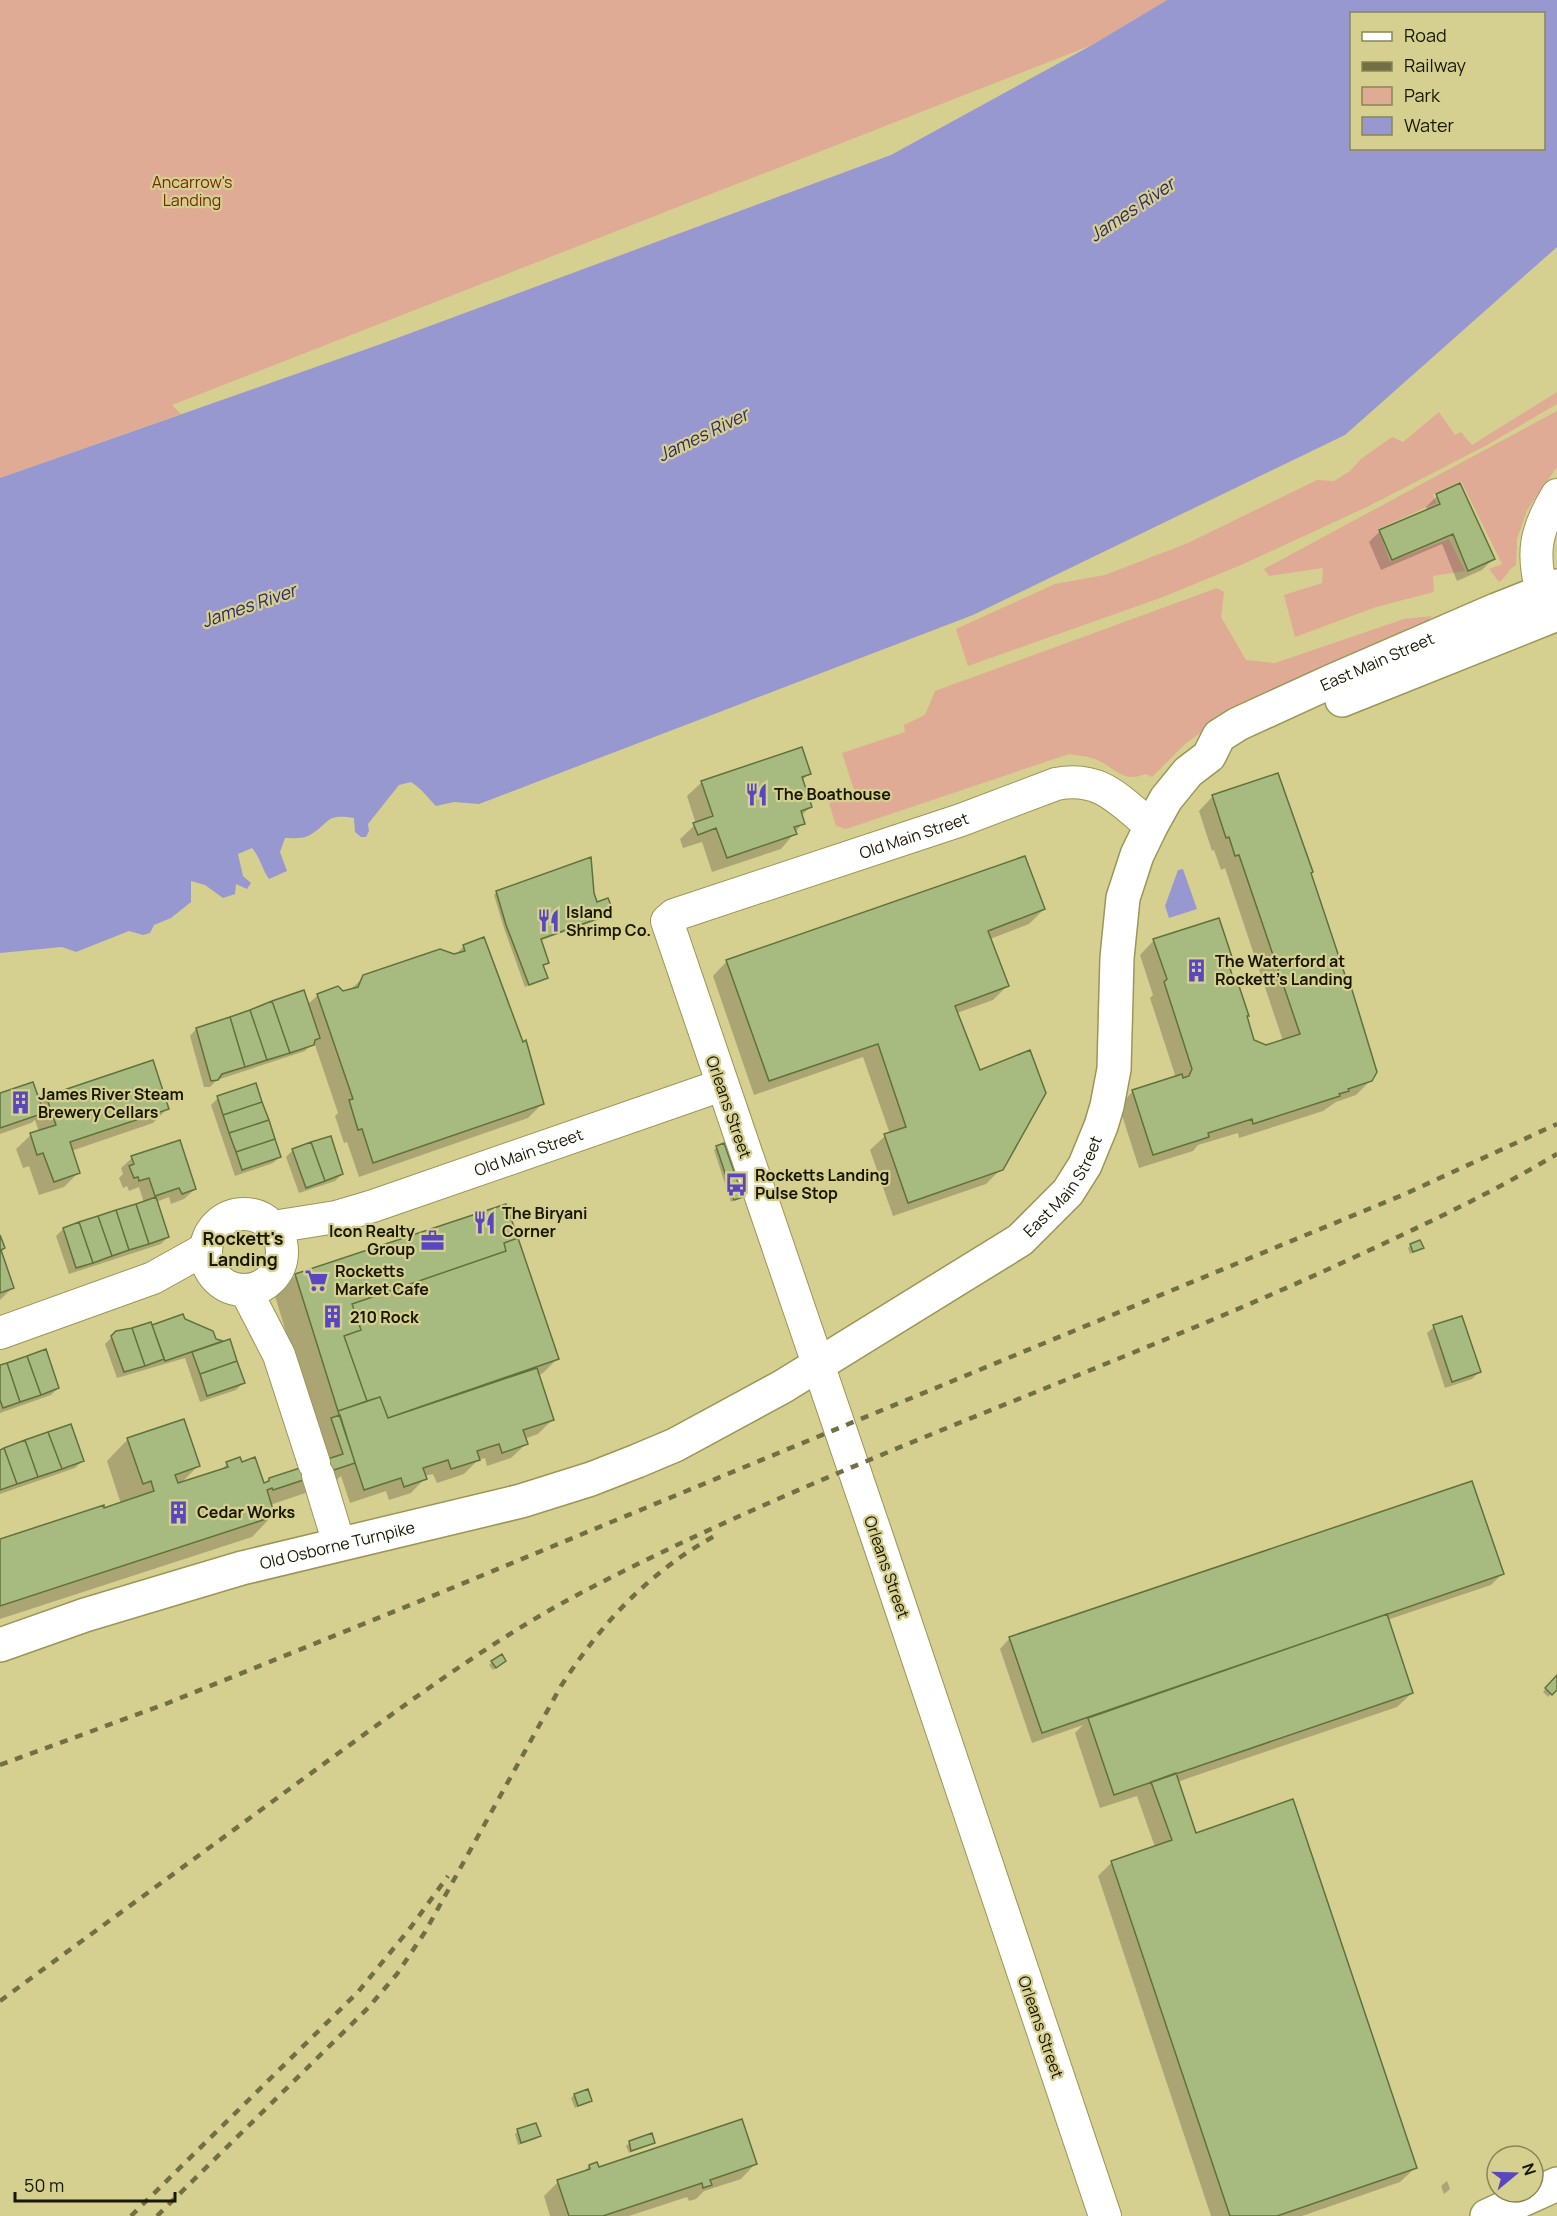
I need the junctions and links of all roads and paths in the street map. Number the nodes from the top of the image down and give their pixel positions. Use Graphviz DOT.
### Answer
graph roads {
  1 [pos="1557,495"];
  2 [pos="1553,608"];
  3 [pos="1151,826"];
  4 [pos="669,919"];
  5 [pos="722,1085"];
  6 [pos="278,1238"];
  7 [pos="209,1262"];
  8 [pos="258,1286"];
  9 [pos="0,1333"];
  10 [pos="818,1364"];
  11 [pos="675,1445"];
  12 [pos="339,1544"];
  13 [pos="0,1645"];
  14 [pos="1557,2184"];
  15 [pos="1105,2216"];
  16 [pos="1487,2216"];
  1 -- 2 [label="street"];
  2 -- 3 [label="main road, East Main Street"];
  3 -- 4 [label="street, Old Main Street"];
  3 -- 10 [label="main road, East Main Street"];
  4 -- 5 [label="street, Orleans Street"];
  5 -- 6 [label="street, Old Main Street"];
  5 -- 10 [label="street, Orleans Street"];
  6 -- 7 [label="street"];
  6 -- 8 [label="street"];
  7 -- 8 [label="street"];
  7 -- 9 [label="street"];
  8 -- 12 [label="street"];
  10 -- 11 [label="main road, East Main Street"];
  10 -- 15 [label="street, Orleans Street"];
  11 -- 12 [label="main road, Old Osborne Turnpike"];
  12 -- 13 [label="main road, Old Osborne Turnpike"];
  14 -- 16 [label="main road"];
}
